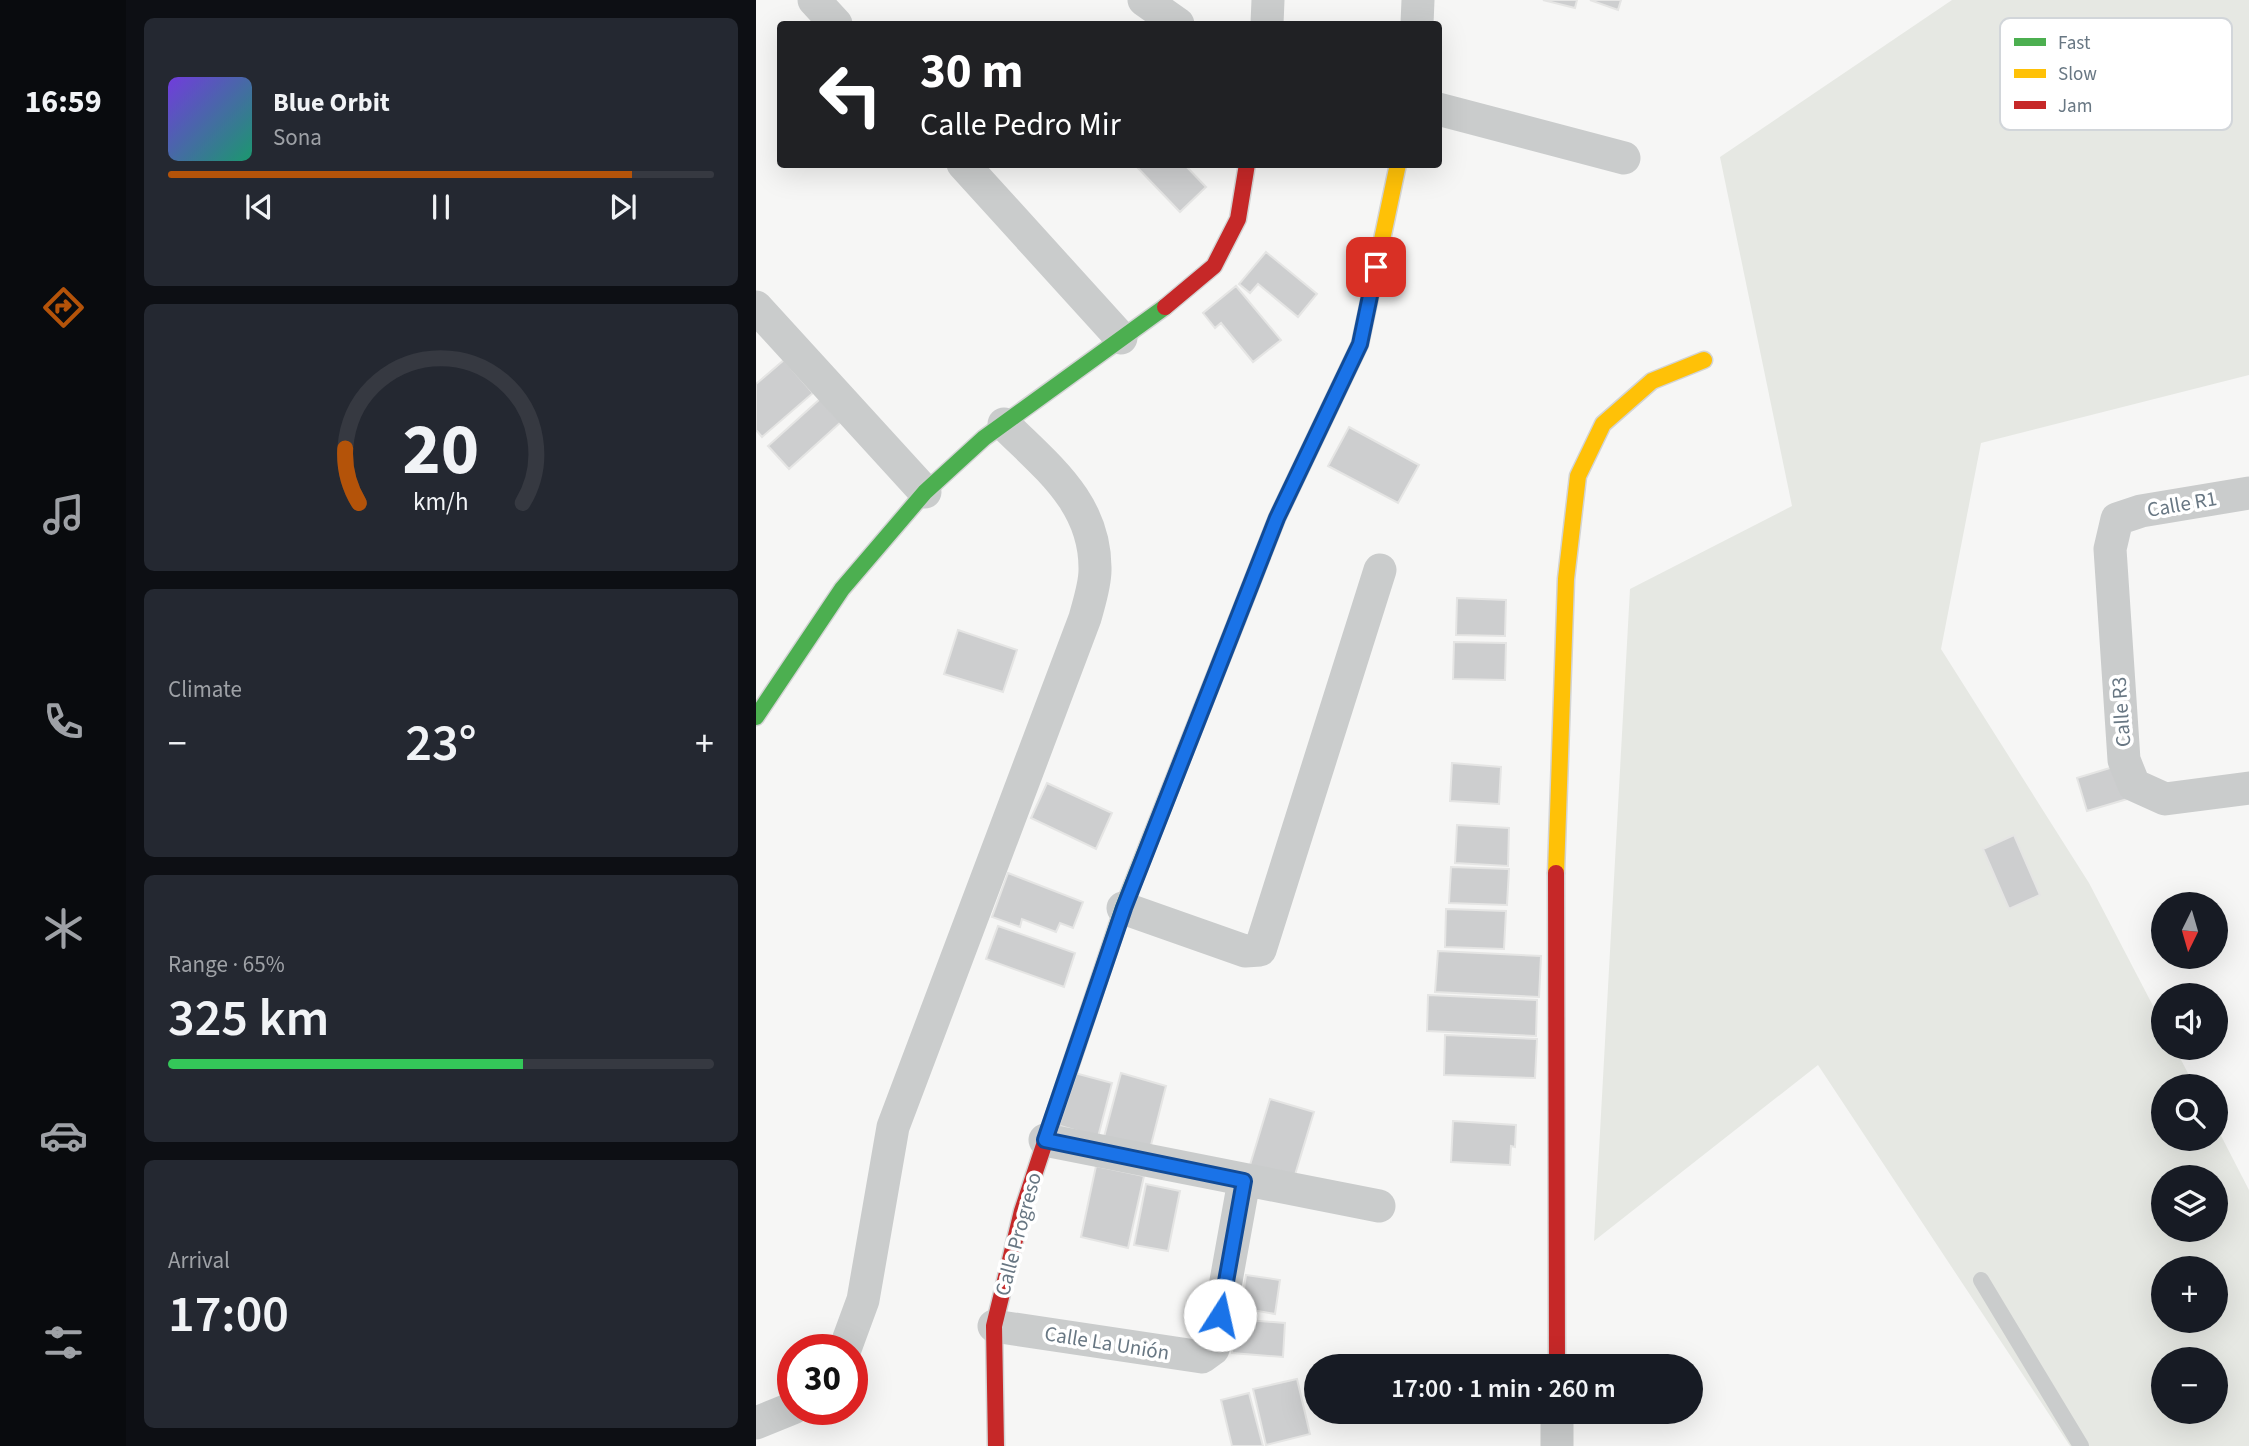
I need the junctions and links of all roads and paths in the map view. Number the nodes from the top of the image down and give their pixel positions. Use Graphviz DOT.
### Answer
graph roads {
  1 [pos="814,0"];
  2 [pos="1144,0"];
  3 [pos="1268,0"];
  4 [pos="1419,0"];
  5 [pos="833,21"];
  6 [pos="1174,21"];
  7 [pos="1267,21"];
  8 [pos="1417,21"];
  9 [pos="1442,110"];
  10 [pos="1624,158"];
  11 [pos="967,168"];
  12 [pos="1246,168"];
  13 [pos="1397,168"];
  14 [pos="756,307"];
  15 [pos="1121,338"];
  16 [pos="1704,360"];
  17 [pos="1004,424"];
  18 [pos="925,492"];
  19 [pos="2249,493"];
  20 [pos="2117,519"];
  21 [pos="1380,570"];
  22 [pos="756,717"];
  23 [pos="2249,788"];
  24 [pos="1124,908"];
  25 [pos="1045,1140"];
  26 [pos="1244,1181"];
  27 [pos="1379,1206"];
  28 [pos="1981,1280"];
  29 [pos="994,1325"];
  30 [pos="851,1334"];
  31 [pos="1557,1354"];
  32 [pos="777,1414"];
  33 [pos="756,1423"];
  34 [pos="1557,1424"];
  35 [pos="996,1446"];
  36 [pos="1557,1446"];
  37 [pos="2081,1446"];
  1 -- 5 [label="street"];
  2 -- 6 [label="street"];
  3 -- 7 [label="street"];
  4 -- 8 [label="street"];
  9 -- 10 [label="street"];
  11 -- 15 [label="street"];
  12 -- 15 [label="street"];
  13 -- 24 [label="street, Calle Progreso"];
  14 -- 18 [label="street"];
  15 -- 17 [label="street"];
  16 -- 31 [label="street"];
  17 -- 18 [label="street"];
  17 -- 30 [label="street"];
  18 -- 22 [label="street"];
  19 -- 20 [label="street, Calle R1"];
  20 -- 23 [label="street, Calle R3"];
  21 -- 24 [label="street"];
  24 -- 25 [label="street, Calle Progreso"];
  25 -- 26 [label="street"];
  25 -- 29 [label="street, Calle Progreso"];
  26 -- 27 [label="street"];
  26 -- 29 [label="street, Calle La Unión"];
  28 -- 37 [label="lane"];
  29 -- 35 [label="street, Calle Progreso"];
  32 -- 33 [label="street"];
  34 -- 36 [label="street"];
}
